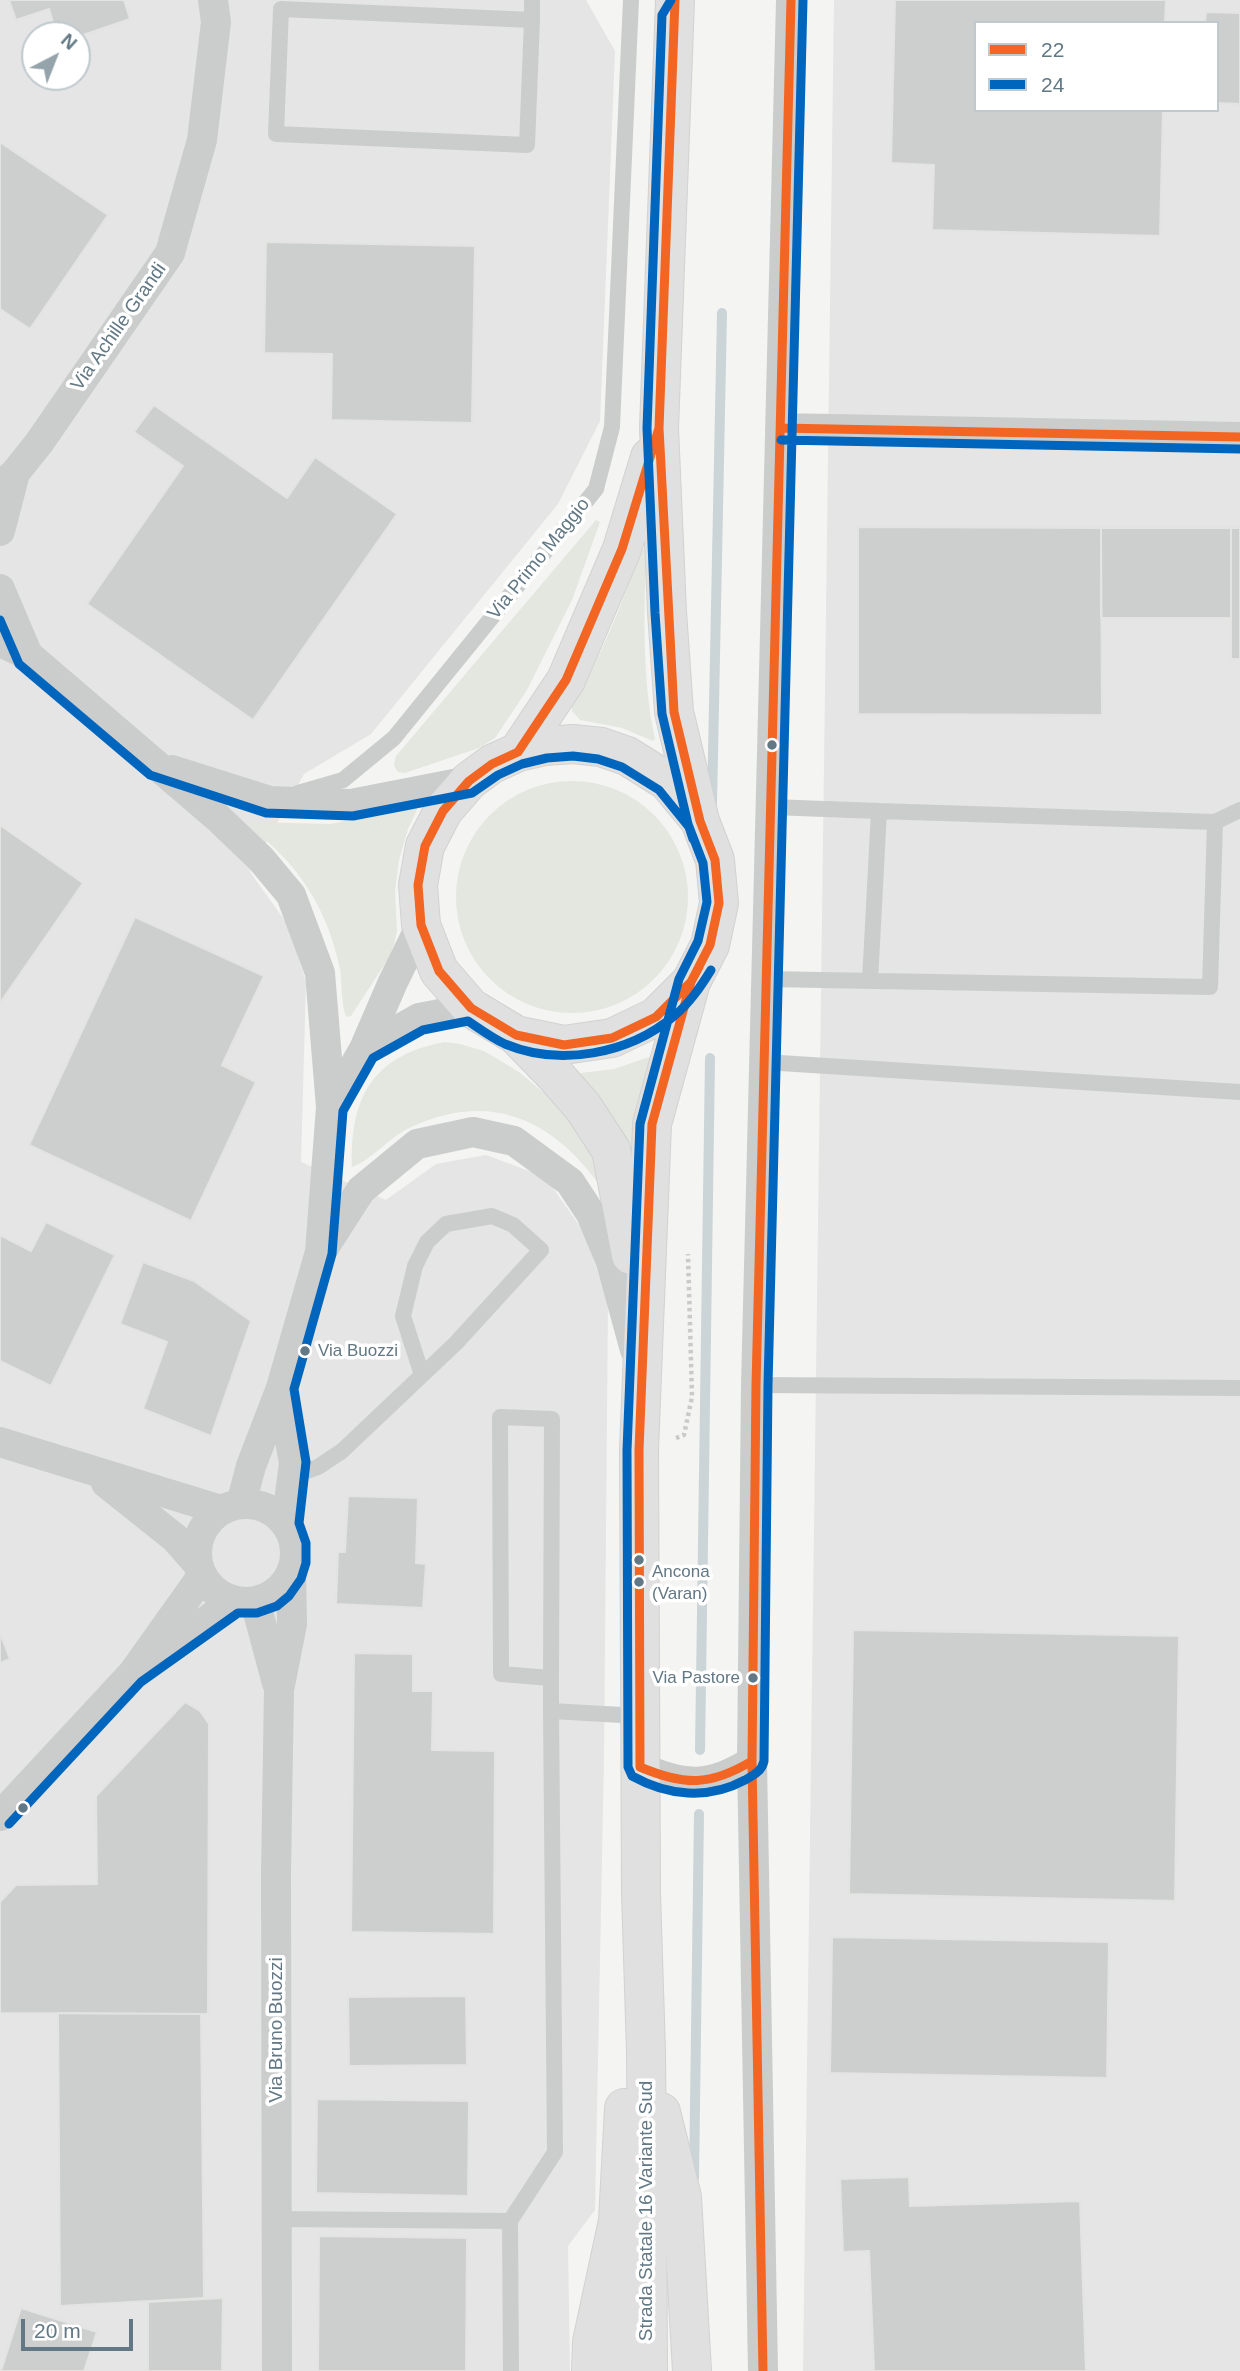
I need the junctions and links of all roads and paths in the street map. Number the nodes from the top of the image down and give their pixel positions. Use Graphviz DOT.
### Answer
graph roads {
  1 [pos="213,0"];
  2 [pos="532,0"];
  3 [pos="791,0"];
  4 [pos="630,1"];
  5 [pos="281,4"];
  6 [pos="679,5"];
  7 [pos="532,20"];
  8 [pos="659,428"];
  9 [pos="781,428"];
  10 [pos="1240,437"];
  11 [pos="8,480"];
  12 [pos="0,531"];
  13 [pos="0,589"];
  14 [pos="0,642"];
  15 [pos="29,655"];
  16 [pos="518,752"];
  17 [pos="157,765"];
  18 [pos="469,781"];
  19 [pos="270,801"];
  20 [pos="771,807"];
  21 [pos="1240,810"];
  22 [pos="879,811"];
  23 [pos="700,821"];
  24 [pos="1215,822"];
  25 [pos="421,925"];
  26 [pos="766,979"];
  27 [pos="870,981"];
  28 [pos="691,982"];
  29 [pos="471,1008"];
  30 [pos="516,1035"];
  31 [pos="364,1049"];
  32 [pos="764,1062"];
  33 [pos="1240,1092"];
  34 [pos="331,1107"];
  35 [pos="688,1248"];
  36 [pos="320,1252"];
  37 [pos="643,1319"];
  38 [pos="642,1373"];
  39 [pos="422,1375"];
  40 [pos="756,1385"];
  41 [pos="281,1388"];
  42 [pos="1240,1388"];
  43 [pos="0,1443"];
  44 [pos="639,1450"];
  45 [pos="92,1472"];
  46 [pos="293,1476"];
  47 [pos="231,1507"];
  48 [pos="286,1525"];
  49 [pos="200,1570"];
  50 [pos="291,1572"];
  51 [pos="244,1601"];
  52 [pos="132,1673"];
  53 [pos="551,1678"];
  54 [pos="279,1690"];
  55 [pos="551,1712"];
  56 [pos="640,1716"];
  57 [pos="752,1761"];
  58 [pos="640,1767"];
  59 [pos="0,1816"];
  60 [pos="641,1893"];
  61 [pos="646,2052"];
  62 [pos="278,2219"];
  63 [pos="510,2221"];
  64 [pos="618,2221"];
  65 [pos="277,2371"];
  66 [pos="511,2371"];
  67 [pos="592,2371"];
  68 [pos="616,2371"];
  69 [pos="648,2371"];
  70 [pos="692,2371"];
  71 [pos="763,2371"];
  1 -- 11 [label="street, Via Achille Grandi"];
  2 -- 7 [label="lane"];
  3 -- 9 [label="street"];
  4 -- 19 [label="lane, Via Primo Maggio"];
  5 -- 7 [label="lane"];
  5 -- 7 [label="lane"];
  6 -- 8 [label="main road"];
  8 -- 16 [label="main road"];
  8 -- 23 [label="main road"];
  9 -- 10 [label="street"];
  9 -- 20 [label="street"];
  11 -- 12 [label="street, Via Achille Grandi"];
  13 -- 15 [label="street"];
  14 -- 15 [label="street"];
  15 -- 17 [label="street"];
  16 -- 18 [label="main road"];
  16 -- 23 [label="main road"];
  17 -- 19 [label="street"];
  17 -- 34 [label="street"];
  18 -- 19 [label="street"];
  18 -- 25 [label="main road"];
  20 -- 22 [label="lane"];
  20 -- 26 [label="street"];
  21 -- 24 [label="lane"];
  22 -- 24 [label="lane"];
  22 -- 27 [label="lane"];
  23 -- 28 [label="main road"];
  24 -- 27 [label="lane"];
  25 -- 29 [label="main road"];
  25 -- 31 [label="street"];
  26 -- 27 [label="lane"];
  26 -- 32 [label="street"];
  28 -- 30 [label="main road"];
  28 -- 37 [label="main road"];
  29 -- 30 [label="main road"];
  29 -- 31 [label="street"];
  30 -- 37 [label="main road"];
  31 -- 34 [label="street"];
  32 -- 33 [label="lane"];
  32 -- 40 [label="street"];
  34 -- 36 [label="street"];
  35 -- 44 [label="path"];
  36 -- 38 [label="street"];
  36 -- 41 [label="street, Via Bruno Buozzi"];
  37 -- 38 [label="main road"];
  38 -- 44 [label="main road"];
  39 -- 39 [label="lane"];
  39 -- 46 [label="lane"];
  40 -- 42 [label="lane"];
  40 -- 57 [label="street"];
  41 -- 46 [label="street, Via Bruno Buozzi"];
  41 -- 47 [label="street, Via Bruno Buozzi"];
  43 -- 45 [label="street"];
  44 -- 56 [label="main road"];
  45 -- 47 [label="street"];
  45 -- 49 [label="street"];
  46 -- 48 [label="street, Via Bruno Buozzi"];
  47 -- 48 [label="street"];
  47 -- 49 [label="street, Via Bruno Buozzi"];
  48 -- 50 [label="street, Via Bruno Buozzi"];
  49 -- 51 [label="street"];
  49 -- 52 [label="street"];
  50 -- 51 [label="street"];
  50 -- 54 [label="street, Via Bruno Buozzi"];
  51 -- 52 [label="street"];
  51 -- 54 [label="street, Via Bruno Buozzi"];
  52 -- 59 [label="street"];
  53 -- 53 [label="lane"];
  53 -- 55 [label="lane"];
  54 -- 62 [label="street, Via Bruno Buozzi"];
  55 -- 56 [label="lane"];
  55 -- 63 [label="lane"];
  56 -- 58 [label="main road"];
  57 -- 58 [label="street"];
  57 -- 71 [label="street"];
  58 -- 60 [label="main road"];
  60 -- 61 [label="main road"];
  60 -- 64 [label="main road"];
  61 -- 69 [label="main road, Strada Statale 16 Variante Sud"];
  61 -- 70 [label="main road"];
  62 -- 63 [label="lane"];
  62 -- 65 [label="street, Via Bruno Buozzi"];
  63 -- 66 [label="lane"];
  64 -- 67 [label="main road"];
  64 -- 68 [label="main road, Strada Statale 16 Variante Sud"];
}
